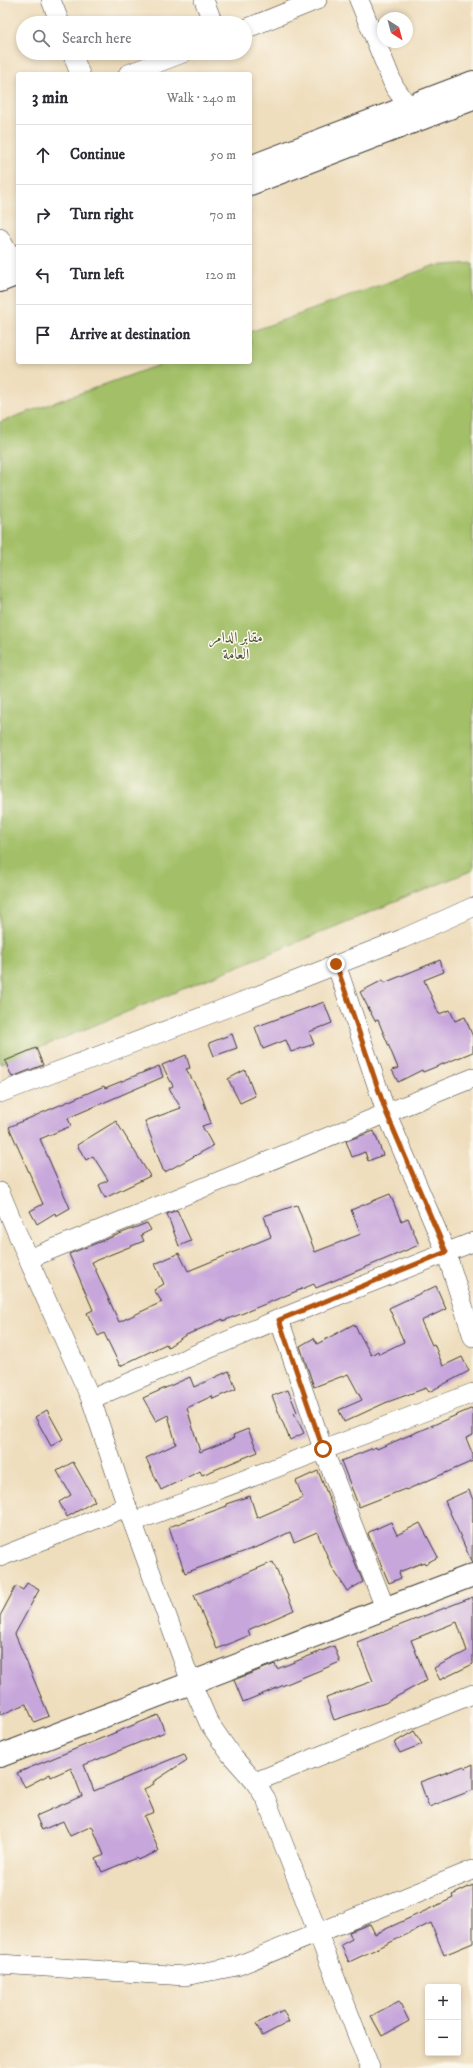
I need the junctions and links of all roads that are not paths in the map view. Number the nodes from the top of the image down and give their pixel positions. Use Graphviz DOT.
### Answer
graph roads {
  1 [pos="52,0"];
  2 [pos="204,0"];
  3 [pos="317,0"];
  4 [pos="359,0"];
  5 [pos="58,16"];
  6 [pos="210,16"];
  7 [pos="252,26"];
  8 [pos="75,60"];
  9 [pos="165,60"];
  10 [pos="79,72"];
  11 [pos="133,72"];
  12 [pos="473,82"];
  13 [pos="473,99"];
  14 [pos="408,106"];
  15 [pos="252,166"];
  16 [pos="252,183"];
  17 [pos="0,238"];
  18 [pos="12,263"];
  19 [pos="0,281"];
  20 [pos="473,907"];
  21 [pos="336,964"];
  22 [pos="473,1078"];
  23 [pos="0,1093"];
  24 [pos="386,1112"];
  25 [pos="0,1192"];
  26 [pos="473,1242"];
  27 [pos="446,1252"];
  28 [pos="28,1260"];
  29 [pos="279,1320"];
  30 [pos="473,1337"];
  31 [pos="473,1393"];
  32 [pos="91,1399"];
  33 [pos="323,1449"];
  34 [pos="130,1514"];
  35 [pos="0,1557"];
  36 [pos="473,1575"];
  37 [pos="385,1608"];
  38 [pos="191,1682"];
  39 [pos="473,1694"];
  40 [pos="0,1756"];
  41 [pos="255,1782"];
  42 [pos="473,1870"];
  43 [pos="318,1931"];
  44 [pos="0,1964"];
  45 [pos="370,2068"];
  1 -- 5 [label="street"];
  2 -- 6 [label="street"];
  3 -- 7 [label="street"];
  4 -- 14 [label="street"];
  8 -- 10 [label="street"];
  9 -- 11 [label="street"];
  12 -- 14 [label="street"];
  13 -- 16 [label="street"];
  14 -- 15 [label="street"];
  17 -- 18 [label="street"];
  18 -- 19 [label="street"];
  20 -- 21 [label="street"];
  21 -- 23 [label="street"];
  21 -- 24 [label="street"];
  22 -- 24 [label="street"];
  24 -- 27 [label="street"];
  24 -- 28 [label="street"];
  25 -- 28 [label="street"];
  26 -- 27 [label="street"];
  27 -- 29 [label="street"];
  27 -- 30 [label="street"];
  28 -- 32 [label="street"];
  29 -- 32 [label="street"];
  29 -- 33 [label="street"];
  31 -- 33 [label="street"];
  32 -- 34 [label="street"];
  33 -- 34 [label="street"];
  33 -- 37 [label="street"];
  34 -- 35 [label="street"];
  34 -- 38 [label="street"];
  36 -- 37 [label="street"];
  37 -- 38 [label="street"];
  38 -- 40 [label="street"];
  38 -- 41 [label="street"];
  39 -- 41 [label="street"];
  41 -- 43 [label="street"];
  42 -- 43 [label="street"];
  43 -- 44 [label="street"];
  43 -- 45 [label="street"];
}
